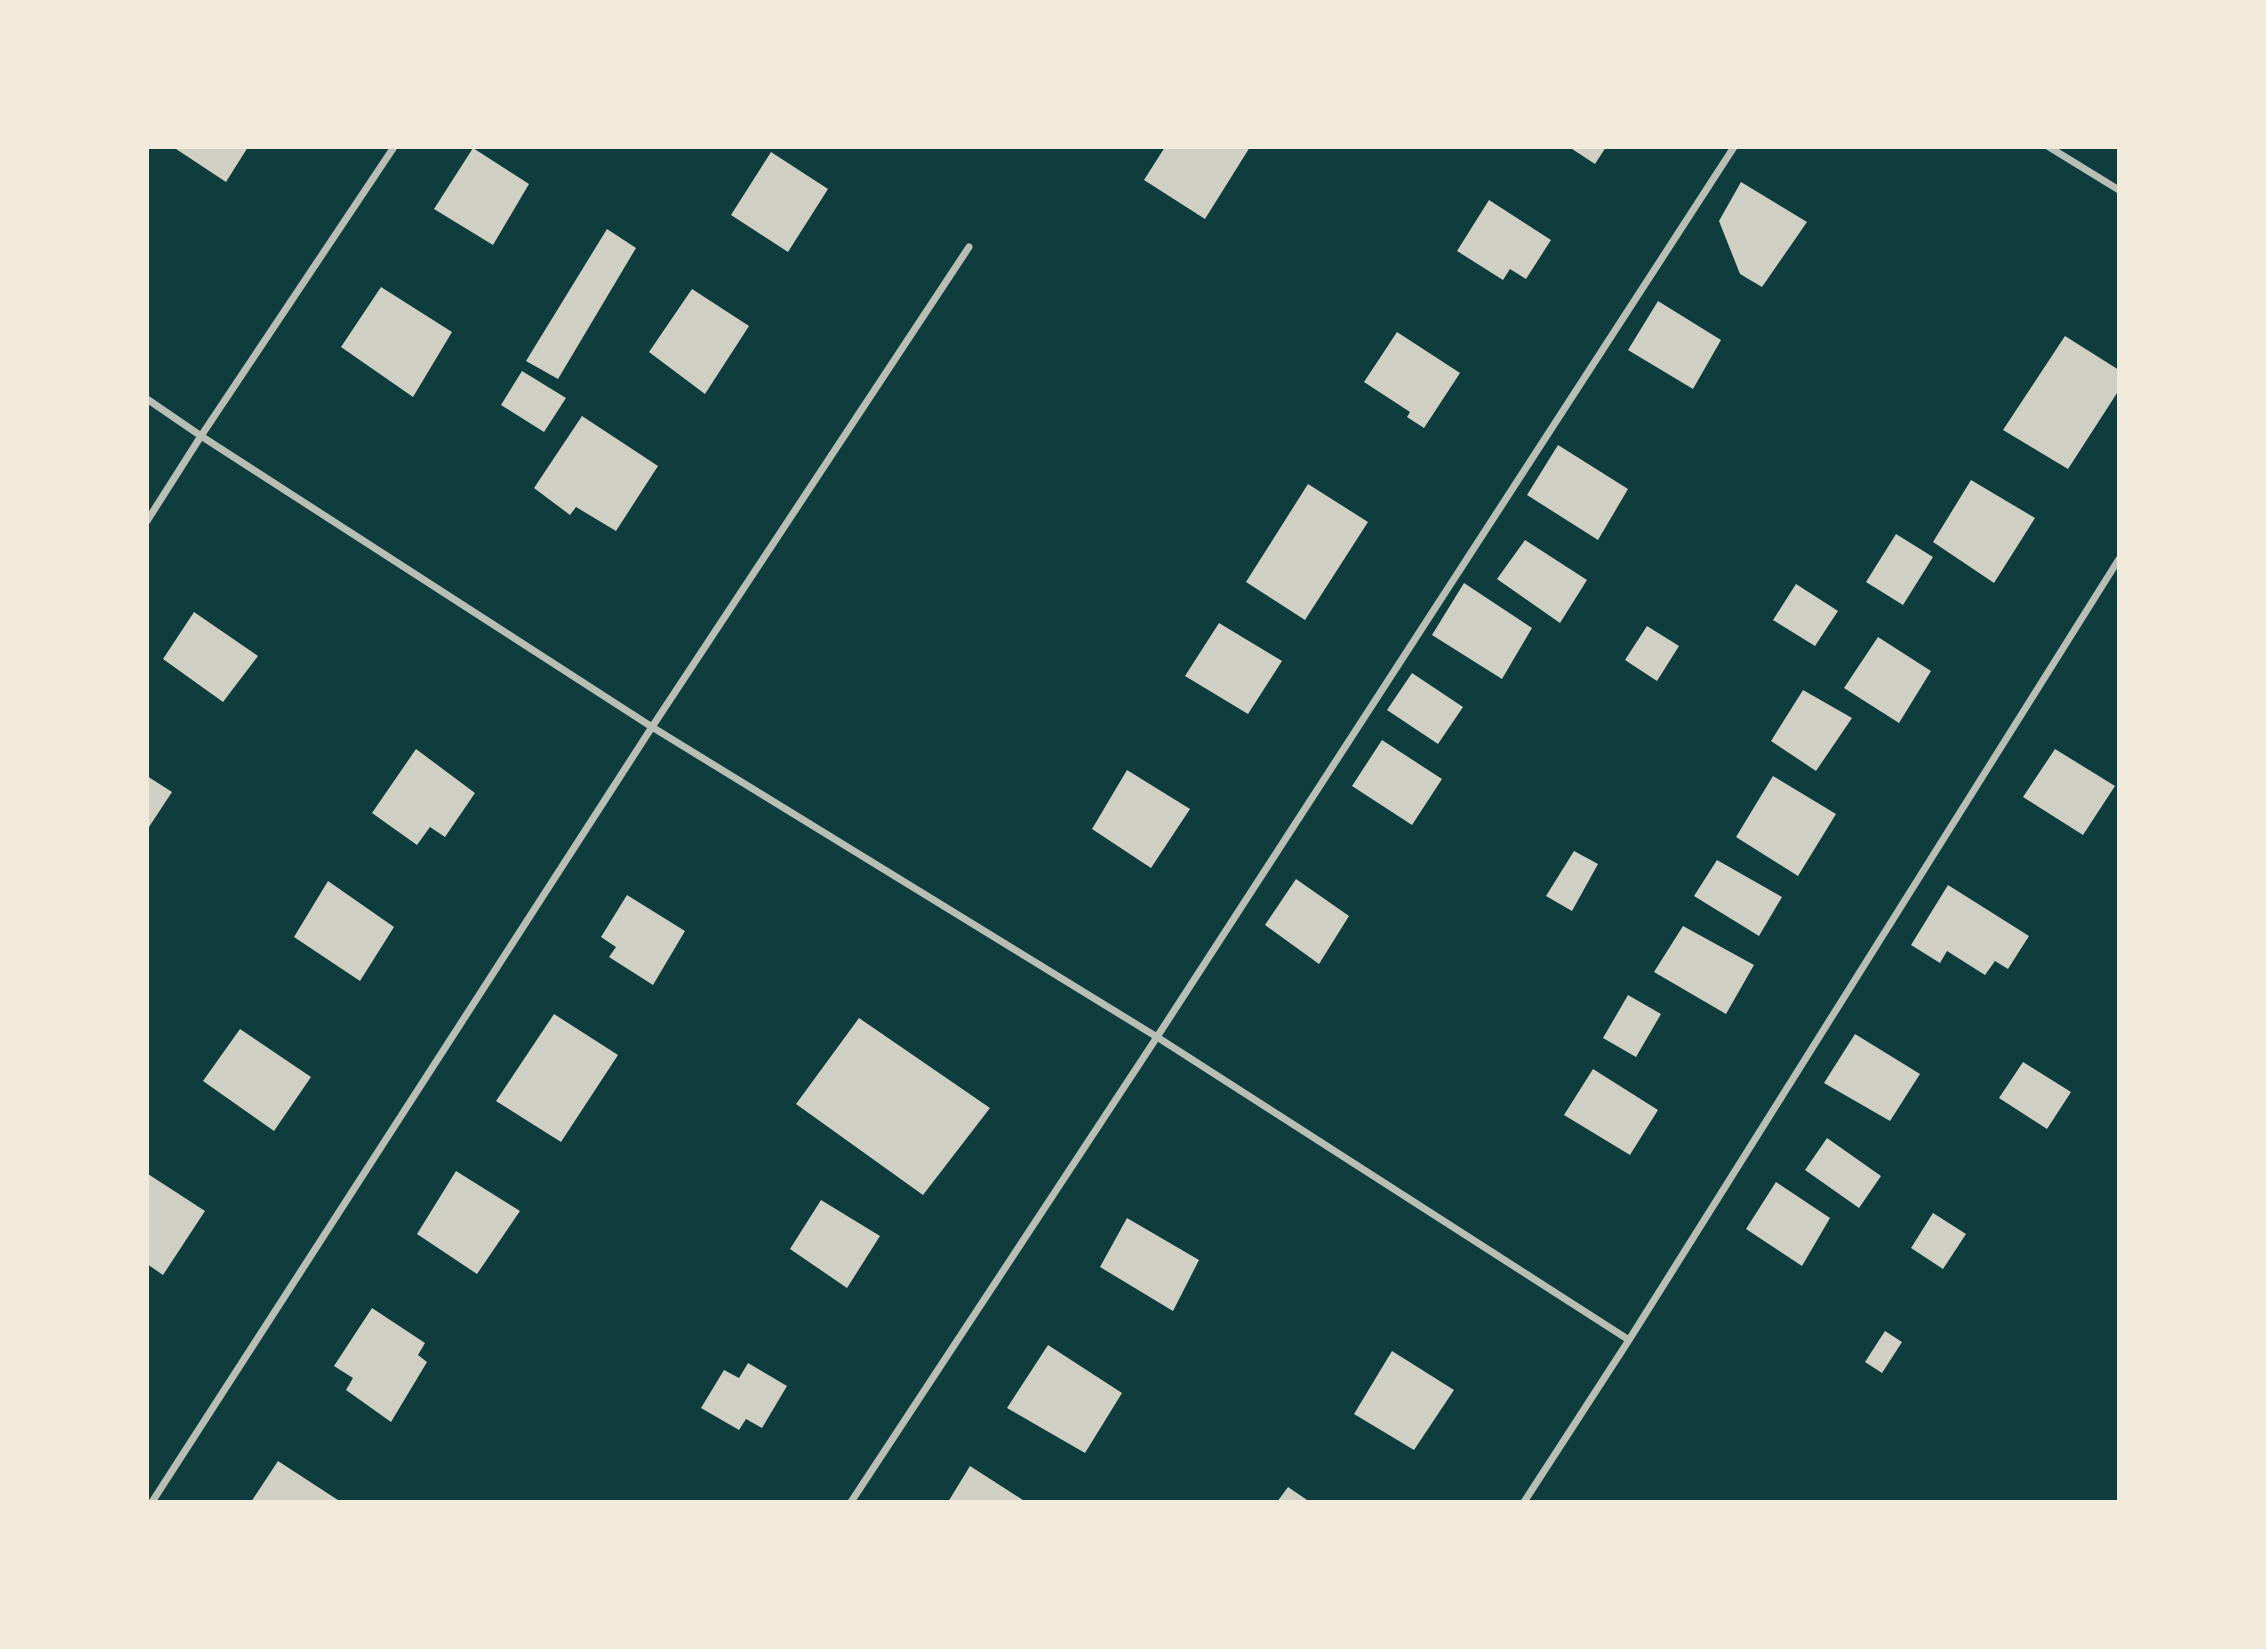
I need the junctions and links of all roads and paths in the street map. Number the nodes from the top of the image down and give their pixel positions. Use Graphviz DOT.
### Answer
graph roads {
  1 [pos="394,147"];
  2 [pos="1734,147"];
  3 [pos="2049,147"];
  4 [pos="2119,190"];
  5 [pos="970,247"];
  6 [pos="147,399"];
  7 [pos="201,436"];
  8 [pos="147,521"];
  9 [pos="2119,559"];
  10 [pos="652,726"];
  11 [pos="1157,1037"];
  12 [pos="1629,1340"];
  13 [pos="152,1502"];
  14 [pos="851,1502"];
  15 [pos="1524,1502"];
  1 -- 7 [label="street"];
  2 -- 11 [label="street"];
  3 -- 4 [label="street"];
  5 -- 10 [label="street"];
  6 -- 7 [label="street"];
  7 -- 8 [label="street"];
  7 -- 10 [label="street"];
  9 -- 12 [label="street"];
  10 -- 11 [label="street"];
  10 -- 13 [label="street"];
  11 -- 12 [label="street"];
  11 -- 14 [label="street"];
  12 -- 15 [label="street"];
}
